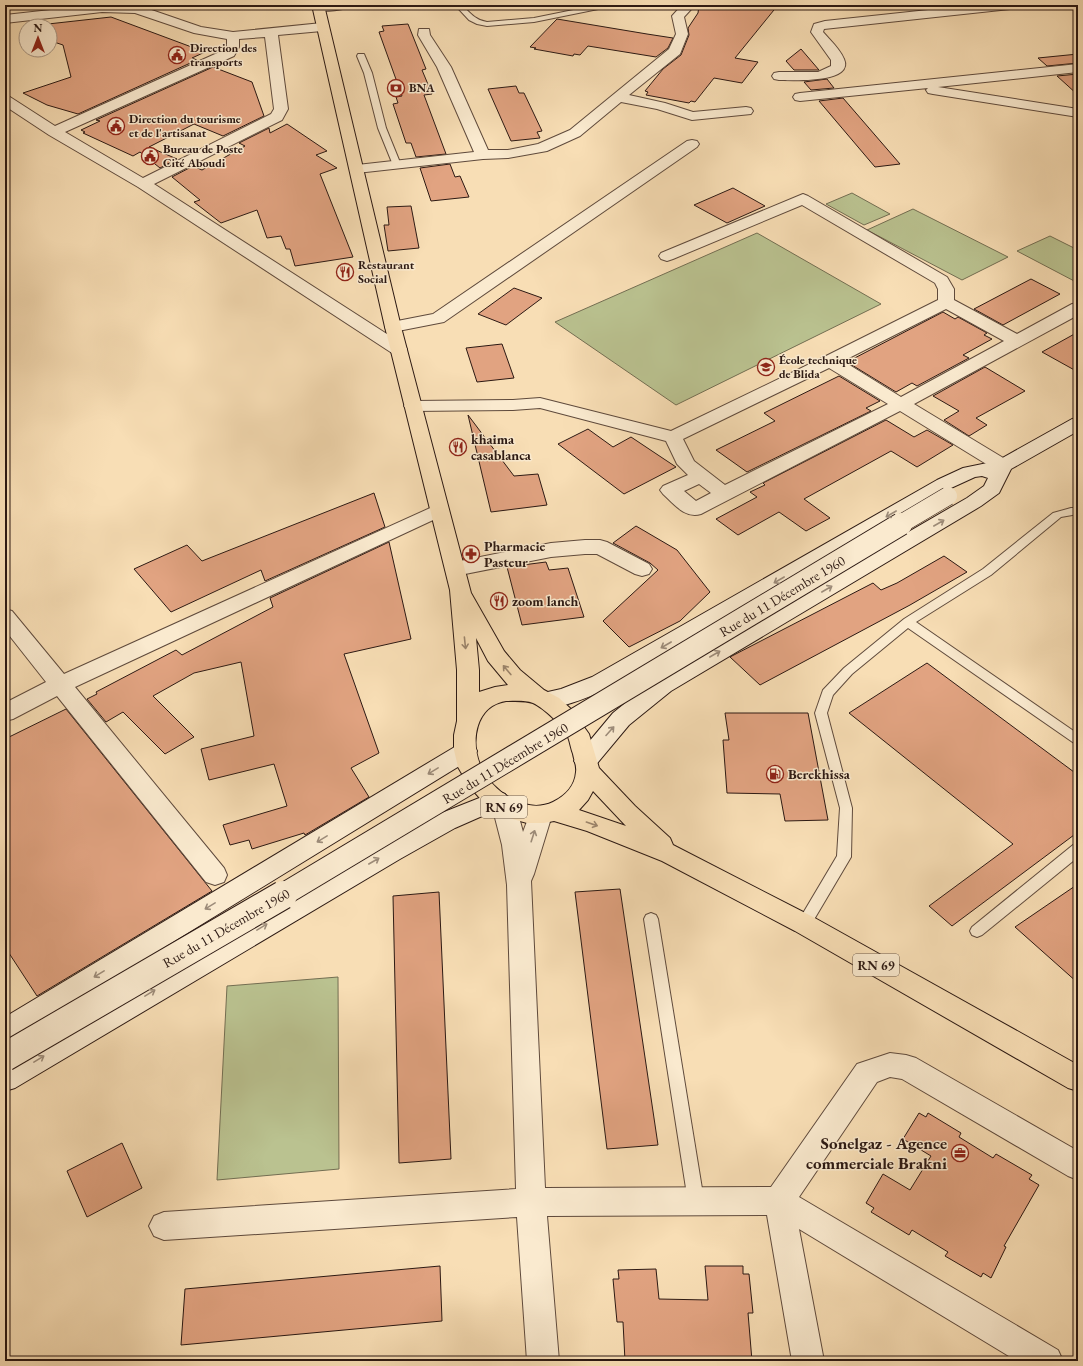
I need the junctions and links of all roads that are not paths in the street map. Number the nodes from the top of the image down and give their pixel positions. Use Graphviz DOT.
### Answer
graph roads {
  1 [pos="344,5"];
  2 [pos="458,5"];
  3 [pos="608,5"];
  4 [pos="689,5"];
  5 [pos="1010,5"];
  6 [pos="318,6"];
  7 [pos="5,19"];
  8 [pos="322,27"];
  9 [pos="271,32"];
  10 [pos="424,32"];
  11 [pos="233,36"];
  12 [pos="361,56"];
  13 [pos="1078,68"];
  14 [pos="779,76"];
  15 [pos="904,85"];
  16 [pos="800,97"];
  17 [pos="618,98"];
  18 [pos="5,100"];
  19 [pos="746,110"];
  20 [pos="1078,113"];
  21 [pos="54,132"];
  22 [pos="692,144"];
  23 [pos="483,155"];
  24 [pos="397,165"];
  25 [pos="357,169"];
  26 [pos="143,184"];
  27 [pos="667,256"];
  28 [pos="946,302"];
  29 [pos="1078,308"];
  30 [pos="393,327"];
  31 [pos="1017,341"];
  32 [pos="398,349"];
  33 [pos="830,361"];
  34 [pos="901,404"];
  35 [pos="413,406"];
  36 [pos="1078,423"];
  37 [pos="673,437"];
  38 [pos="1003,466"];
  39 [pos="701,476"];
  40 [pos="724,494"];
  41 [pos="440,510"];
  42 [pos="1078,511"];
  43 [pos="455,569"];
  44 [pos="642,569"];
  45 [pos="460,590"];
  46 [pos="5,616"];
  47 [pos="908,622"];
  48 [pos="62,684"];
  49 [pos="542,698"];
  50 [pos="5,713"];
  51 [pos="468,721"];
  52 [pos="1078,740"];
  53 [pos="466,751"];
  54 [pos="587,766"];
  55 [pos="500,803"];
  56 [pos="548,813"];
  57 [pos="1078,849"];
  58 [pos="671,854"];
  59 [pos="215,875"];
  60 [pos="519,885"];
  61 [pos="651,919"];
  62 [pos="804,924"];
  63 [pos="977,931"];
  64 [pos="5,1031"];
  65 [pos="5,1057"];
  66 [pos="5,1079"];
  67 [pos="1078,1079"];
  68 [pos="1078,1166"];
  69 [pos="696,1201"];
  70 [pos="779,1201"];
  71 [pos="531,1202"];
  72 [pos="164,1226"];
  73 [pos="542,1361"];
  74 [pos="808,1361"];
  75 [pos="1047,1361"];
  1 -- 6 [label="street"];
  2 -- 3 [label="lane"];
  4 -- 17 [label="street"];
  5 -- 14 [label="street"];
  6 -- 8 [label="main road"];
  7 -- 11 [label="street"];
  8 -- 9 [label="street"];
  8 -- 25 [label="main road"];
  9 -- 11 [label="street"];
  9 -- 26 [label="street"];
  10 -- 23 [label="street"];
  11 -- 21 [label="street"];
  12 -- 24 [label="lane"];
  13 -- 15 [label="street"];
  15 -- 16 [label="street"];
  15 -- 20 [label="street"];
  17 -- 19 [label="street"];
  17 -- 23 [label="street"];
  18 -- 21 [label="street"];
  21 -- 26 [label="street"];
  22 -- 30 [label="street"];
  23 -- 24 [label="street"];
  24 -- 25 [label="street"];
  25 -- 30 [label="main road"];
  26 -- 32 [label="street"];
  27 -- 28 [label="street"];
  28 -- 31 [label="street"];
  28 -- 33 [label="street"];
  29 -- 31 [label="street"];
  30 -- 32 [label="main road"];
  31 -- 34 [label="street"];
  32 -- 35 [label="main road"];
  33 -- 34 [label="street"];
  33 -- 37 [label="street"];
  34 -- 38 [label="street"];
  34 -- 40 [label="street"];
  35 -- 37 [label="street"];
  35 -- 41 [label="main road"];
  36 -- 38 [label="street, Rue du 11 Décembre 1960"];
  37 -- 39 [label="street"];
  38 -- 49 [label="street, Rue du 11 Décembre 1960, one-way"];
  54 -- 38 [label="street, Rue du 11 Décembre 1960, one-way"];
  38 -- 65 [label="street, Rue du 11 Décembre 1960, bridge"];
  39 -- 40 [label="street"];
  39 -- 40 [label="street"];
  41 -- 43 [label="main road"];
  41 -- 48 [label="street"];
  42 -- 47 [label="lane"];
  43 -- 44 [label="street"];
  43 -- 45 [label="main road"];
  49 -- 45 [label="main road, one-way"];
  45 -- 51 [label="main road, one-way"];
  46 -- 48 [label="street"];
  47 -- 52 [label="lane"];
  47 -- 62 [label="lane"];
  48 -- 50 [label="street"];
  48 -- 59 [label="street"];
  49 -- 51 [label="main road, RN 69"];
  49 -- 54 [label="main road"];
  51 -- 53 [label="main road, RN 69"];
  53 -- 55 [label="main road, RN 69"];
  53 -- 64 [label="street, Rue du 11 Décembre 1960, one-way"];
  54 -- 56 [label="main road"];
  54 -- 58 [label="main road"];
  55 -- 56 [label="main road, RN 69"];
  55 -- 60 [label="street"];
  66 -- 55 [label="street, Rue du 11 Décembre 1960, one-way"];
  56 -- 58 [label="main road, one-way"];
  60 -- 56 [label="street, one-way"];
  57 -- 63 [label="lane"];
  58 -- 62 [label="main road, RN 69"];
  60 -- 71 [label="street"];
  61 -- 69 [label="lane"];
  62 -- 67 [label="main road, RN 69"];
  68 -- 70 [label="street"];
  69 -- 70 [label="street"];
  69 -- 71 [label="street"];
  70 -- 74 [label="street"];
  70 -- 75 [label="street"];
  71 -- 72 [label="street"];
  71 -- 73 [label="street"];
}
